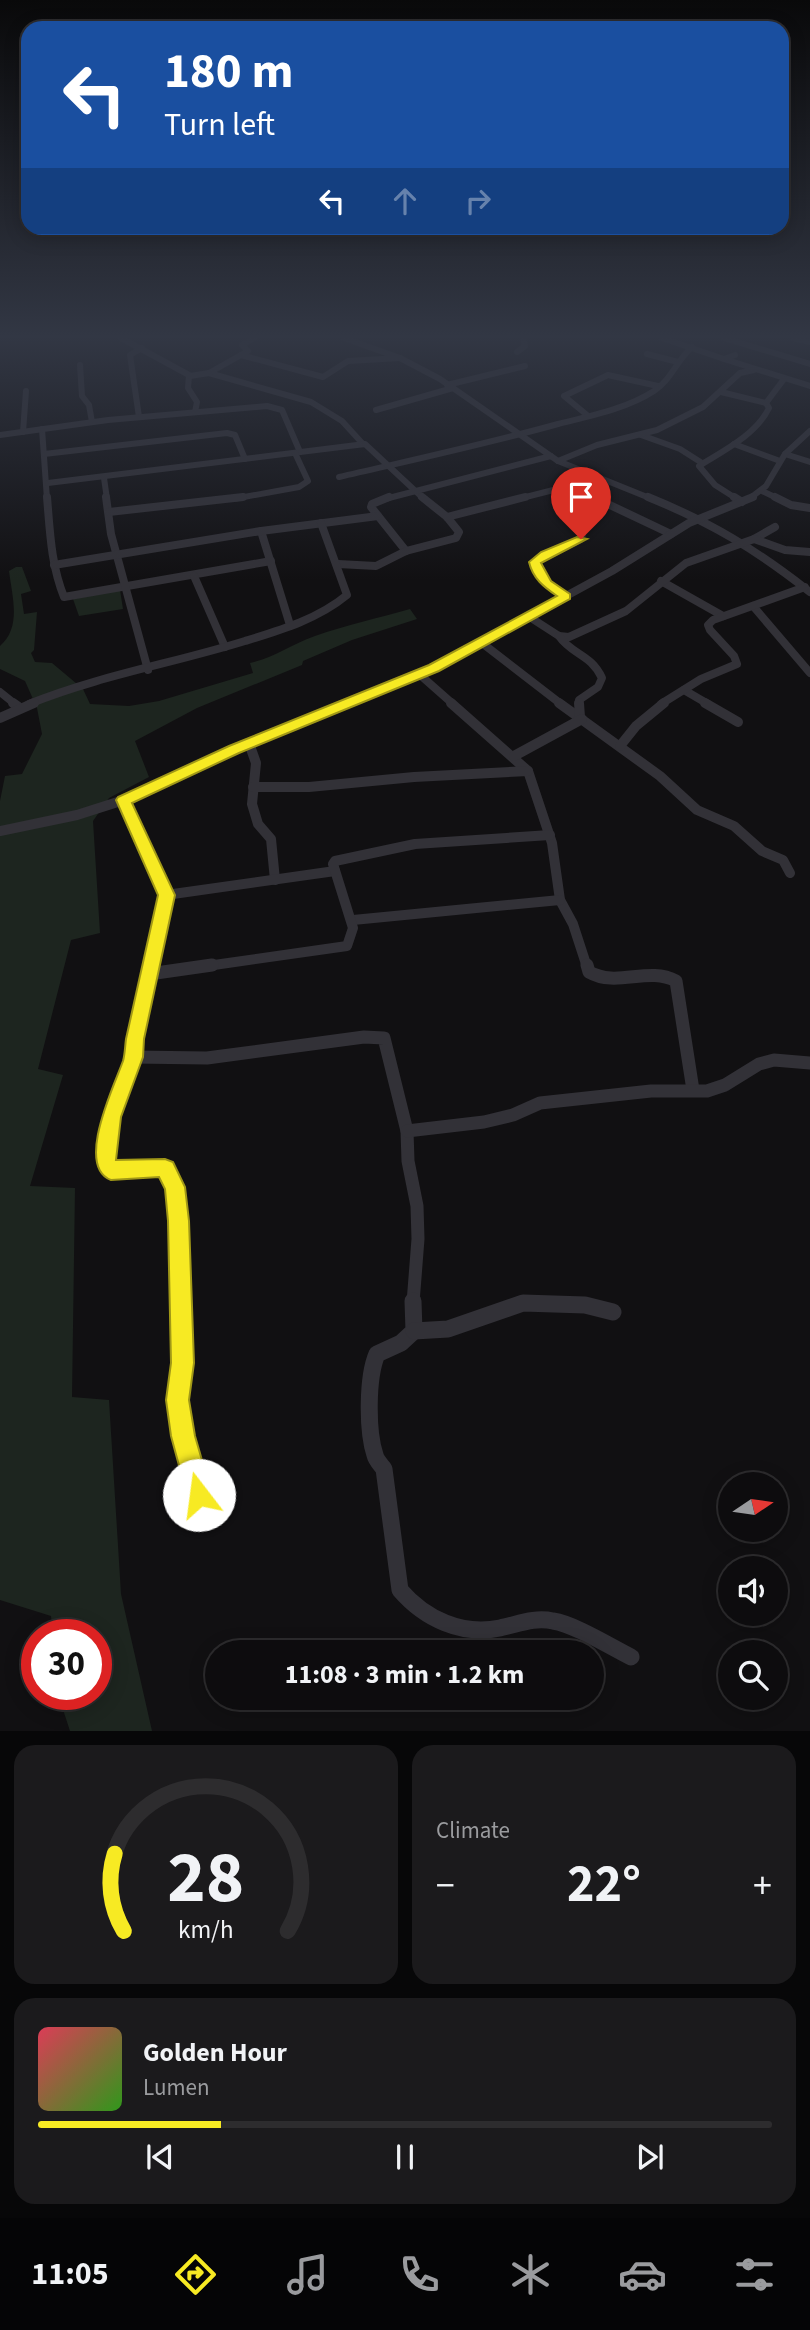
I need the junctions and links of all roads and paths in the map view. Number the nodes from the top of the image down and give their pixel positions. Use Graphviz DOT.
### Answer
graph roads {
  1 [pos="24,419"];
  2 [pos="91,419"];
  3 [pos="122,419"];
  4 [pos="283,419"];
  5 [pos="338,419"];
  6 [pos="496,419"];
  7 [pos="573,419"];
  8 [pos="677,419"];
  9 [pos="761,419"];
  10 [pos="92,422"];
  11 [pos="42,429"];
  12 [pos="810,431"];
  13 [pos="23,432"];
  14 [pos="518,434"];
  15 [pos="0,435"];
  16 [pos="641,435"];
  17 [pos="806,439"];
  18 [pos="363,444"];
  19 [pos="734,444"];
  20 [pos="297,453"];
  21 [pos="44,454"];
  22 [pos="782,458"];
  23 [pos="554,459"];
  24 [pos="246,460"];
  25 [pos="810,462"];
  26 [pos="702,463"];
  27 [pos="388,465"];
  28 [pos="594,476"];
  29 [pos="339,477"];
  30 [pos="104,478"];
  31 [pos="48,483"];
  32 [pos="569,486"];
  33 [pos="762,491"];
  34 [pos="416,492"];
  35 [pos="742,502"];
  36 [pos="607,505"];
  37 [pos="810,508"];
  38 [pos="109,512"];
  39 [pos="378,516"];
  40 [pos="447,517"];
  41 [pos="699,518"];
  42 [pos="321,523"];
  43 [pos="775,527"];
  44 [pos="261,531"];
  45 [pos="671,534"];
  46 [pos="749,542"];
  47 [pos="406,551"];
  48 [pos="810,552"];
  49 [pos="116,554"];
  50 [pos="271,561"];
  51 [pos="338,564"];
  52 [pos="54,565"];
  53 [pos="194,576"];
  54 [pos="661,581"];
  55 [pos="126,588"];
  56 [pos="808,589"];
  57 [pos="566,597"];
  58 [pos="753,606"];
  59 [pos="527,616"];
  60 [pos="723,616"];
  61 [pos="290,625"];
  62 [pos="559,636"];
  63 [pos="482,642"];
  64 [pos="225,647"];
  65 [pos="806,661"];
  66 [pos="148,670"];
  67 [pos="810,673"];
  68 [pos="419,674"];
  69 [pos="684,690"];
  70 [pos="0,692"];
  71 [pos="20,708"];
  72 [pos="0,718"];
  73 [pos="581,718"];
  74 [pos="738,722"];
  75 [pos="249,743"];
  76 [pos="620,746"];
  77 [pos="514,756"];
  78 [pos="528,771"];
  79 [pos="253,787"];
  80 [pos="124,800"];
  81 [pos="0,831"];
  82 [pos="550,835"];
  83 [pos="335,871"];
  84 [pos="790,873"];
  85 [pos="275,880"];
  86 [pos="166,895"];
  87 [pos="560,900"];
  88 [pos="353,920"];
  89 [pos="149,974"];
  90 [pos="133,1057"];
  91 [pos="810,1063"];
  92 [pos="693,1090"];
  93 [pos="407,1131"];
  94 [pos="613,1312"];
  95 [pos="414,1331"];
  96 [pos="199,1495"];
  97 [pos="631,1657"];
  1 -- 13 [label="street"];
  2 -- 10 [label="street"];
  3 -- 10 [label="street"];
  4 -- 20 [label="street"];
  5 -- 18 [label="street"];
  6 -- 14 [label="street"];
  7 -- 14 [label="street"];
  8 -- 16 [label="street"];
  9 -- 19 [label="street"];
  10 -- 11 [label="street"];
  11 -- 13 [label="street"];
  11 -- 21 [label="street"];
  12 -- 17 [label="street"];
  13 -- 15 [label="street"];
  14 -- 23 [label="street"];
  14 -- 27 [label="street"];
  16 -- 23 [label="street"];
  16 -- 26 [label="street"];
  17 -- 22 [label="street"];
  18 -- 20 [label="street"];
  18 -- 27 [label="street"];
  19 -- 22 [label="street"];
  19 -- 26 [label="street"];
  20 -- 24 [label="street"];
  20 -- 38 [label="street"];
  21 -- 24 [label="street"];
  21 -- 31 [label="street"];
  22 -- 25 [label="street"];
  22 -- 33 [label="street"];
  23 -- 28 [label="street"];
  23 -- 34 [label="street"];
  24 -- 30 [label="street"];
  26 -- 35 [label="street"];
  27 -- 29 [label="street"];
  27 -- 34 [label="street"];
  28 -- 32 [label="street"];
  28 -- 41 [label="street"];
  30 -- 31 [label="street"];
  30 -- 38 [label="street"];
  31 -- 52 [label="street"];
  32 -- 36 [label="street"];
  32 -- 40 [label="street"];
  33 -- 35 [label="street"];
  33 -- 37 [label="street"];
  34 -- 39 [label="street"];
  34 -- 40 [label="street"];
  35 -- 41 [label="street"];
  36 -- 45 [label="street"];
  36 -- 57 [label="street"];
  38 -- 49 [label="street"];
  39 -- 42 [label="street"];
  39 -- 47 [label="street"];
  40 -- 47 [label="street"];
  41 -- 45 [label="street"];
  41 -- 46 [label="street"];
  42 -- 44 [label="street"];
  42 -- 51 [label="street"];
  43 -- 46 [label="street"];
  44 -- 49 [label="street"];
  44 -- 50 [label="street"];
  45 -- 57 [label="street"];
  46 -- 48 [label="street"];
  46 -- 54 [label="street"];
  46 -- 56 [label="street"];
  47 -- 51 [label="street"];
  49 -- 52 [label="street"];
  49 -- 55 [label="street"];
  50 -- 53 [label="street"];
  50 -- 61 [label="street"];
  51 -- 61 [label="street"];
  52 -- 55 [label="street"];
  53 -- 55 [label="street"];
  53 -- 64 [label="street"];
  54 -- 60 [label="street"];
  54 -- 62 [label="street"];
  55 -- 66 [label="street"];
  56 -- 58 [label="street"];
  57 -- 59 [label="street"];
  58 -- 60 [label="street"];
  58 -- 65 [label="street"];
  59 -- 62 [label="street"];
  59 -- 63 [label="street"];
  60 -- 69 [label="street"];
  61 -- 64 [label="street"];
  62 -- 73 [label="street"];
  63 -- 68 [label="street"];
  63 -- 73 [label="street"];
  64 -- 66 [label="street"];
  65 -- 67 [label="street"];
  66 -- 71 [label="street"];
  68 -- 75 [label="street"];
  68 -- 77 [label="street"];
  69 -- 74 [label="street"];
  69 -- 76 [label="street"];
  70 -- 71 [label="street"];
  71 -- 72 [label="street"];
  73 -- 76 [label="street"];
  73 -- 77 [label="street"];
  75 -- 79 [label="street"];
  75 -- 80 [label="street"];
  76 -- 84 [label="street"];
  77 -- 78 [label="street"];
  78 -- 79 [label="street"];
  78 -- 82 [label="street"];
  79 -- 85 [label="street"];
  80 -- 81 [label="street"];
  80 -- 86 [label="street"];
  82 -- 83 [label="street"];
  82 -- 87 [label="street"];
  83 -- 85 [label="street"];
  83 -- 88 [label="street"];
  85 -- 86 [label="street"];
  86 -- 89 [label="street"];
  87 -- 88 [label="street"];
  87 -- 92 [label="street"];
  88 -- 89 [label="street"];
  89 -- 90 [label="street"];
  90 -- 93 [label="street"];
  90 -- 96 [label="street"];
  91 -- 92 [label="street"];
  92 -- 93 [label="street"];
  93 -- 95 [label="street"];
  94 -- 95 [label="street"];
  95 -- 97 [label="street"];
}
